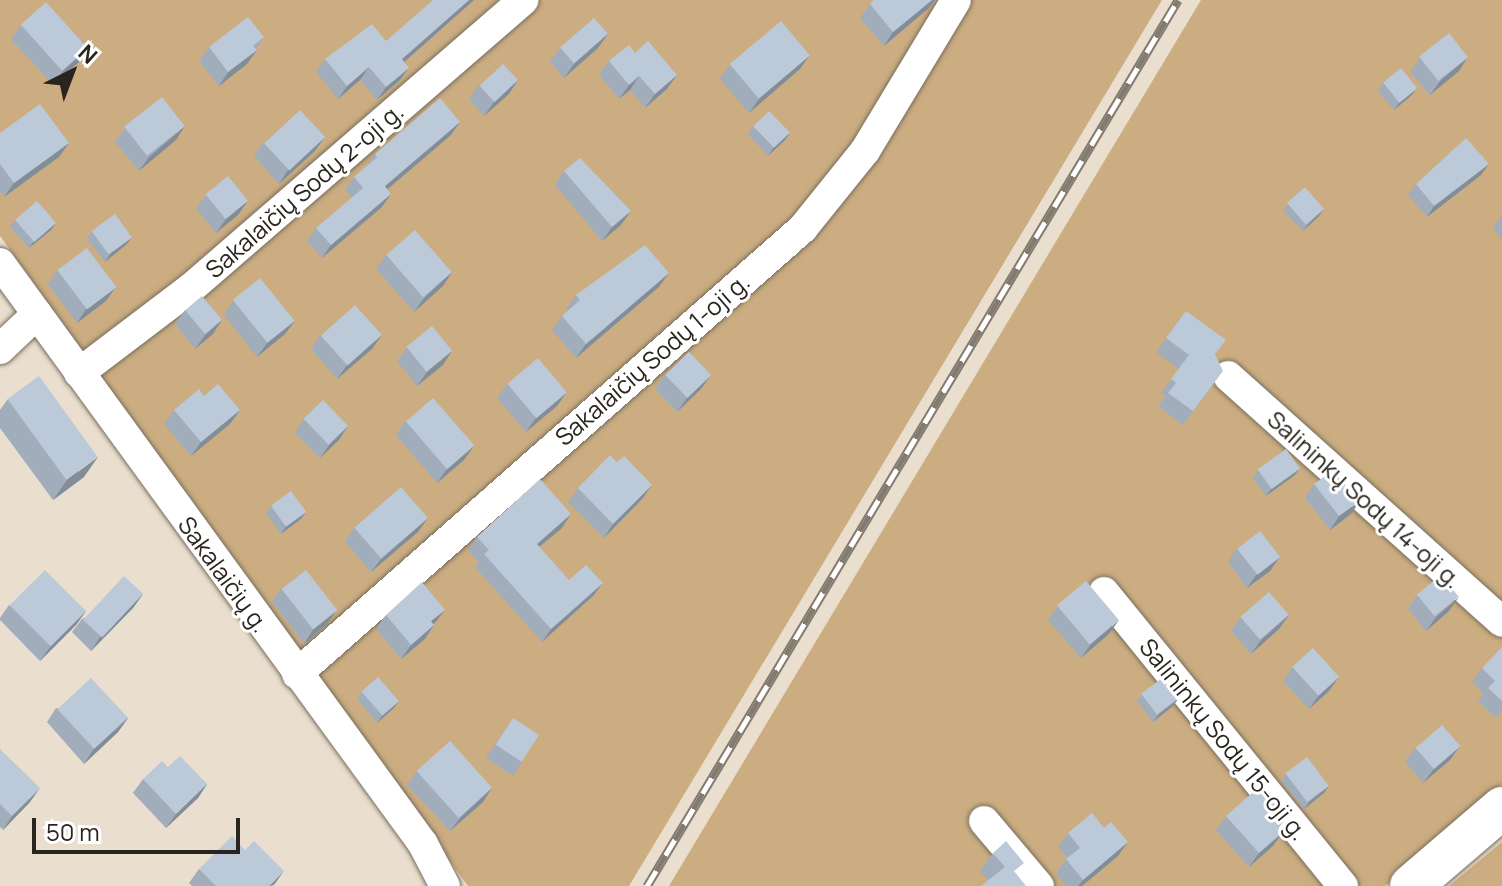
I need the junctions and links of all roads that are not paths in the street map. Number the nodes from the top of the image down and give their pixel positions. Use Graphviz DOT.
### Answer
graph roads {
  1 [pos="524,0"];
  2 [pos="956,0"];
  3 [pos="0,263"];
  4 [pos="37,314"];
  5 [pos="0,349"];
  6 [pos="79,373"];
  7 [pos="1228,376"];
  8 [pos="1104,592"];
  9 [pos="1502,622"];
  10 [pos="297,674"];
  11 [pos="1502,808"];
  12 [pos="984,821"];
  13 [pos="445,886"];
  14 [pos="1039,886"];
  15 [pos="1343,886"];
  16 [pos="1411,886"];
  1 -- 6 [label="street, Sakalaičių Sodų 2-oji g."];
  2 -- 10 [label="street, Sakalaičių Sodų 1-oji g."];
  3 -- 4 [label="street, Sakalaičių g."];
  4 -- 5 [label="street"];
  4 -- 6 [label="street, Sakalaičių g."];
  6 -- 10 [label="street, Sakalaičių g."];
  7 -- 9 [label="street, Salininkų Sodų 14-oji g."];
  8 -- 15 [label="street, Salininkų Sodų 15-oji g."];
  10 -- 13 [label="street, Sakalaičių g."];
  11 -- 16 [label="main road"];
  12 -- 14 [label="street"];
}
